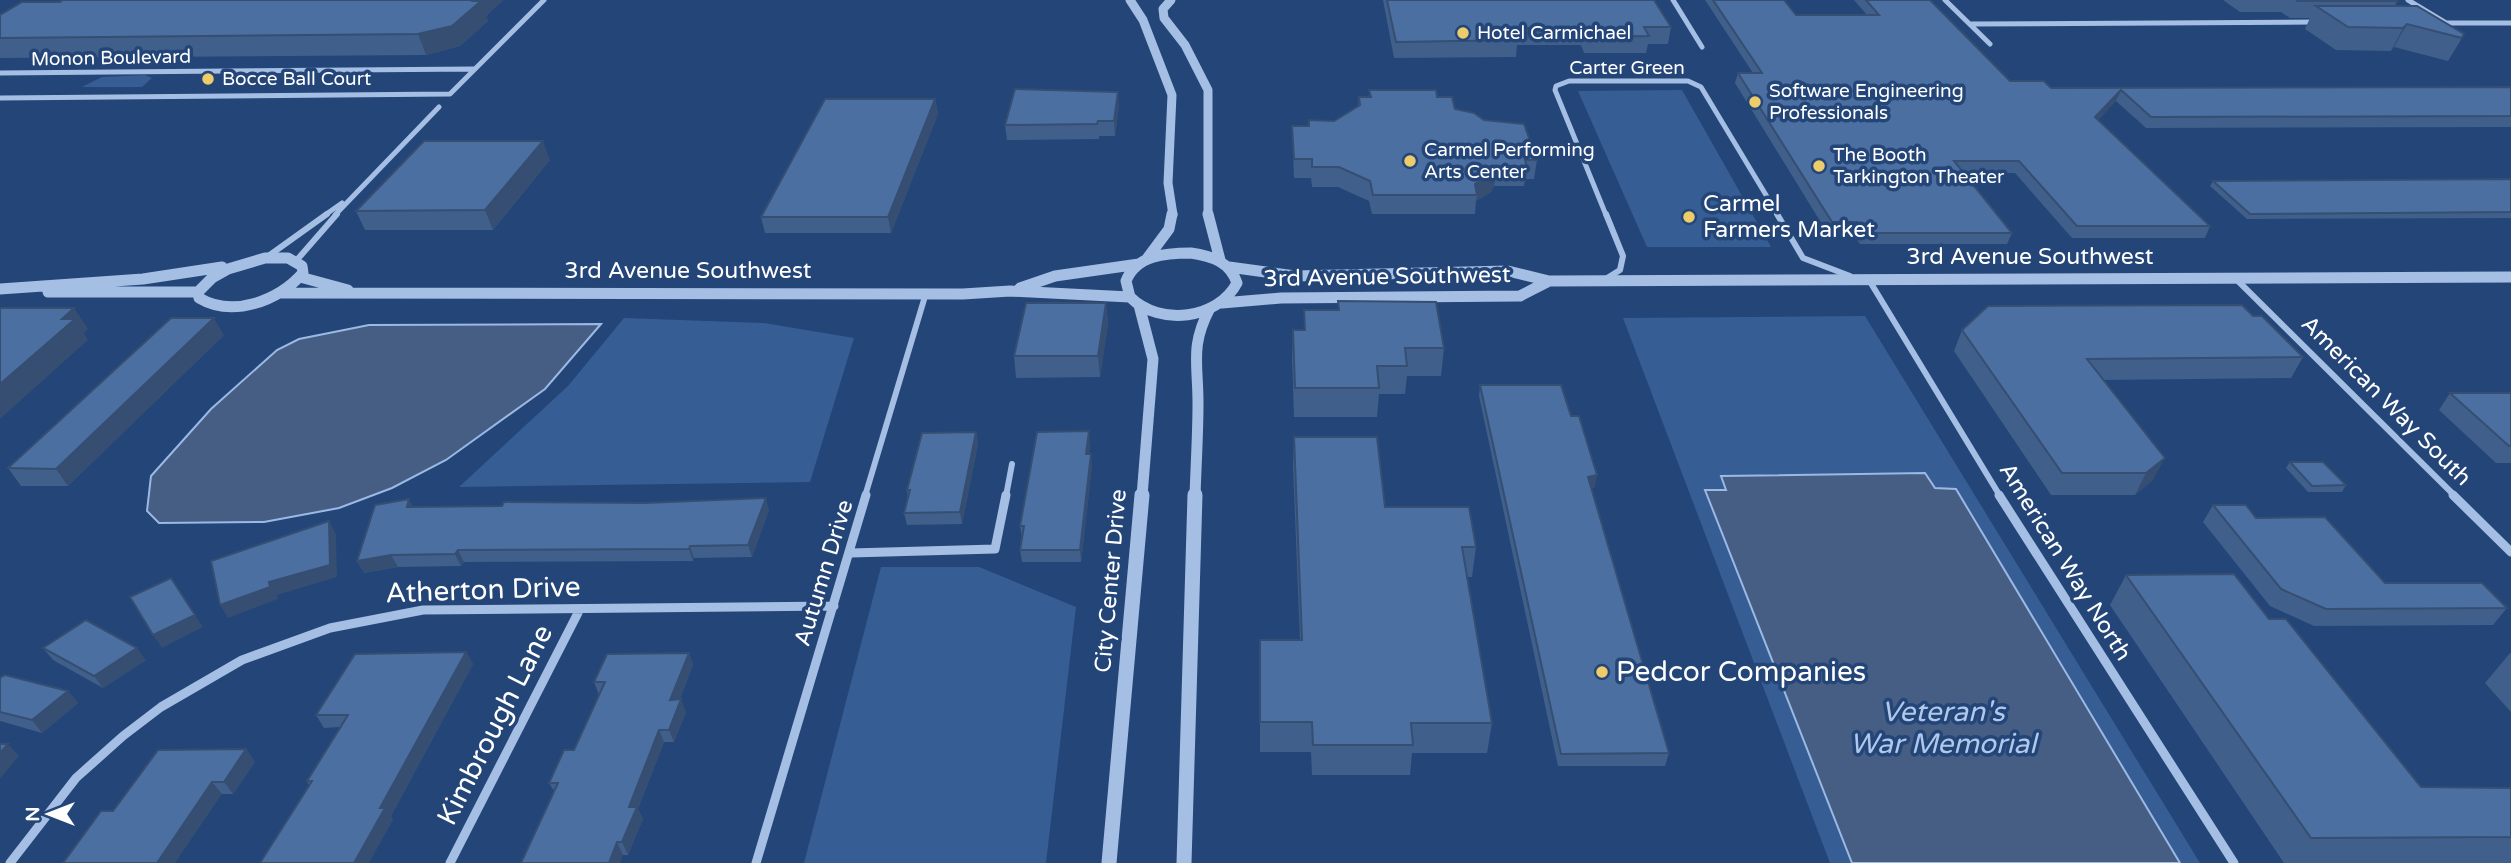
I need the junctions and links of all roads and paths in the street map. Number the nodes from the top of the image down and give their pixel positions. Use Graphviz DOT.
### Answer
graph roads {
  1 [pos="544,0"];
  2 [pos="1130,0"];
  3 [pos="1171,0"];
  4 [pos="1673,0"];
  5 [pos="1945,0"];
  6 [pos="2408,0"];
  7 [pos="2322,22"];
  8 [pos="2432,23"];
  9 [pos="2446,23"];
  10 [pos="2511,23"];
  11 [pos="1970,24"];
  12 [pos="1990,44"];
  13 [pos="1702,47"];
  14 [pos="475,69"];
  15 [pos="0,73"];
  16 [pos="0,98"];
  17 [pos="439,107"];
  18 [pos="354,194"];
  19 [pos="265,258"];
  20 [pos="296,261"];
  21 [pos="1143,262"];
  22 [pos="1224,264"];
  23 [pos="237,265"];
  24 [pos="300,277"];
  25 [pos="2234,277"];
  26 [pos="2511,277"];
  27 [pos="1863,279"];
  28 [pos="1549,281"];
  29 [pos="1603,281"];
  30 [pos="0,289"];
  31 [pos="13,289"];
  32 [pos="1010,291"];
  33 [pos="198,292"];
  34 [pos="283,293"];
  35 [pos="926,293"];
  36 [pos="366,295"];
  37 [pos="1134,301"];
  38 [pos="1216,306"];
  39 [pos="1012,464"];
  40 [pos="2511,552"];
  41 [pos="851,553"];
  42 [pos="834,606"];
  43 [pos="580,609"];
  44 [pos="10,863"];
  45 [pos="450,863"];
  46 [pos="756,863"];
  47 [pos="1109,863"];
  48 [pos="1184,863"];
  49 [pos="2234,863"];
  1 -- 14 [label="street"];
  2 -- 21 [label="street"];
  3 -- 22 [label="street"];
  4 -- 13 [label="street"];
  5 -- 11 [label="street"];
  6 -- 9 [label="street"];
  7 -- 11 [label="street"];
  8 -- 9 [label="street"];
  9 -- 10 [label="street"];
  11 -- 12 [label="street"];
  14 -- 15 [label="street, Monon Boulevard"];
  14 -- 16 [label="street, Monon Boulevard"];
  17 -- 18 [label="street"];
  18 -- 19 [label="street"];
  18 -- 20 [label="street"];
  19 -- 20 [label="street"];
  19 -- 23 [label="street"];
  20 -- 24 [label="street"];
  21 -- 22 [label="street, 3rd Avenue Southwest"];
  21 -- 32 [label="street, 3rd Avenue Southwest"];
  21 -- 37 [label="street"];
  22 -- 28 [label="street, 3rd Avenue Southwest"];
  22 -- 38 [label="street"];
  23 -- 31 [label="street"];
  23 -- 33 [label="street"];
  24 -- 34 [label="street"];
  24 -- 36 [label="street, 3rd Avenue Southwest"];
  25 -- 26 [label="street, 3rd Avenue Southwest"];
  25 -- 27 [label="street, 3rd Avenue Southwest"];
  25 -- 40 [label="street, American Way South"];
  27 -- 29 [label="street, 3rd Avenue Southwest"];
  27 -- 29 [label="street, Carter Green"];
  27 -- 49 [label="street, American Way North"];
  28 -- 29 [label="street, 3rd Avenue Southwest"];
  28 -- 38 [label="street, 3rd Avenue Southwest"];
  30 -- 31 [label="street"];
  31 -- 33 [label="street"];
  32 -- 35 [label="street, 3rd Avenue Southwest"];
  32 -- 37 [label="street, 3rd Avenue Southwest"];
  33 -- 34 [label="street"];
  34 -- 36 [label="street, 3rd Avenue Southwest"];
  35 -- 36 [label="street, 3rd Avenue Southwest"];
  35 -- 41 [label="street, Autumn Drive"];
  37 -- 38 [label="street, 3rd Avenue Southwest"];
  37 -- 47 [label="street, City Center Drive"];
  38 -- 48 [label="street"];
  39 -- 41 [label="street"];
  41 -- 42 [label="street, Autumn Drive"];
  42 -- 43 [label="street, Atherton Drive"];
  42 -- 46 [label="street, Autumn Drive"];
  43 -- 44 [label="street, Atherton Drive"];
  43 -- 45 [label="street, Kimbrough Lane"];
}
